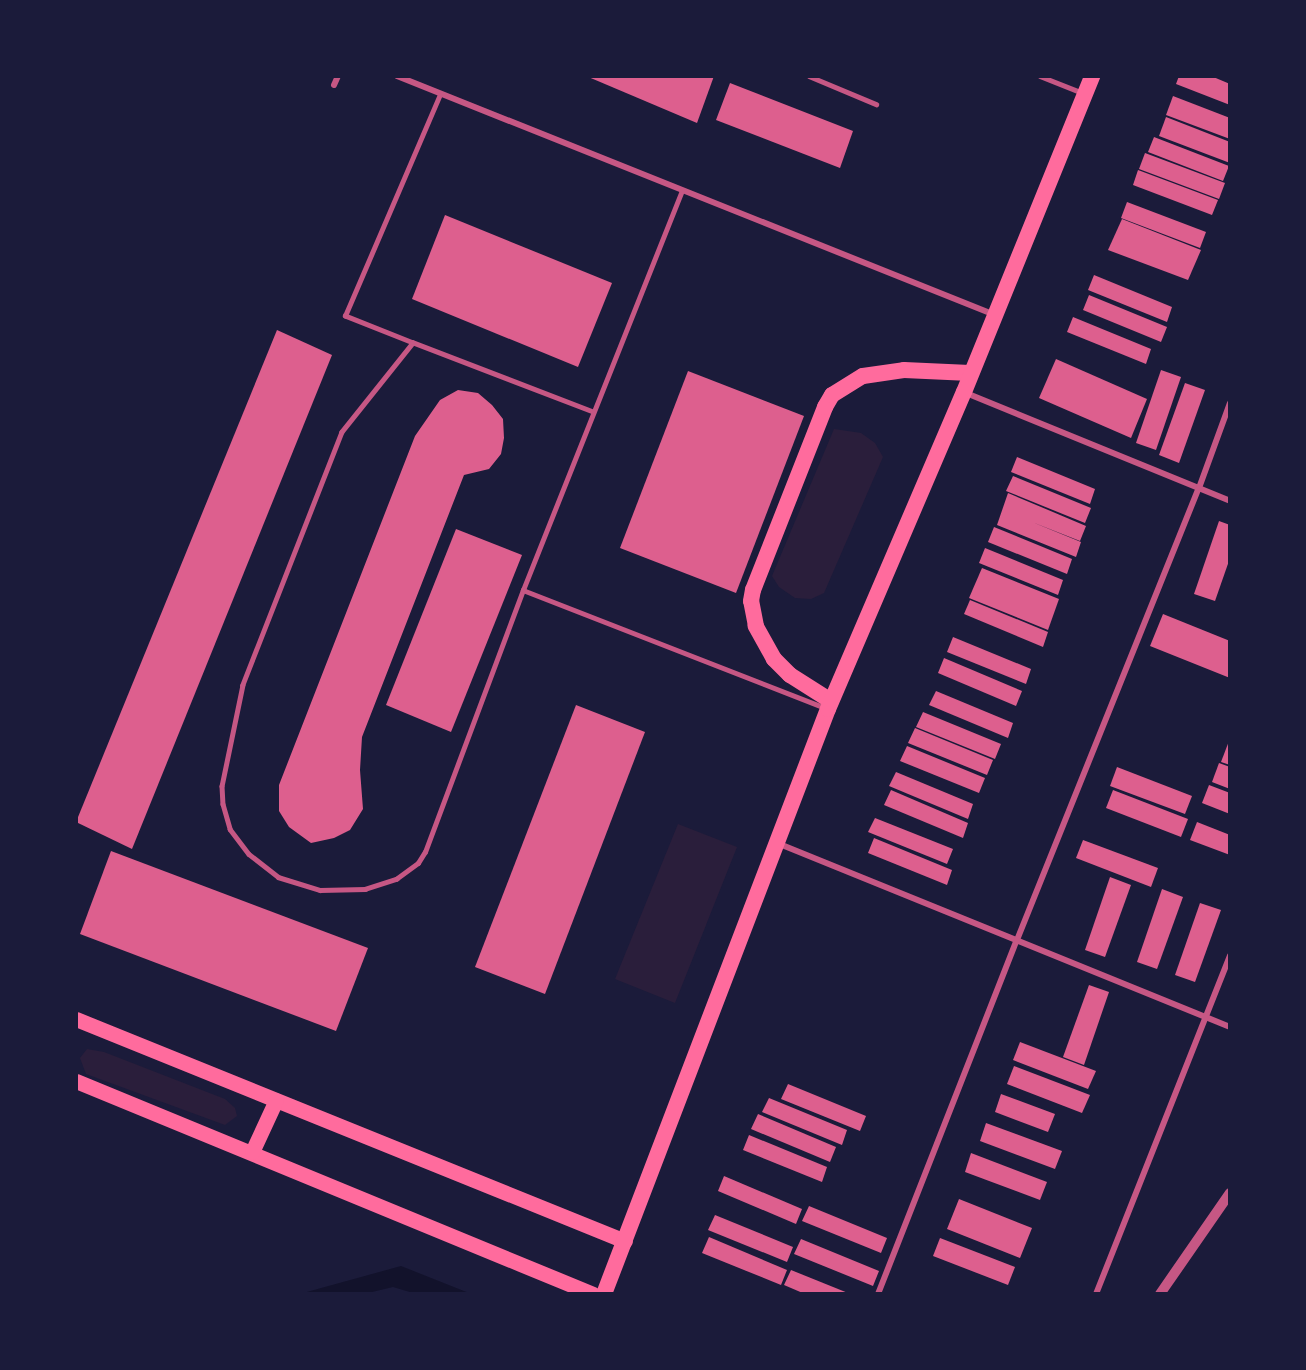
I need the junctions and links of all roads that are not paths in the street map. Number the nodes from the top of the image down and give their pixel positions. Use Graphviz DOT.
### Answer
graph roads {
  1 [pos="338,76"];
  2 [pos="397,76"];
  3 [pos="809,76"];
  4 [pos="1040,76"];
  5 [pos="1092,76"];
  6 [pos="334,85"];
  7 [pos="440,94"];
  8 [pos="1085,94"];
  9 [pos="876,104"];
  10 [pos="682,190"];
  11 [pos="995,316"];
  12 [pos="413,343"];
  13 [pos="970,373"];
  14 [pos="964,392"];
  15 [pos="1230,404"];
  16 [pos="593,412"];
  17 [pos="1198,488"];
  18 [pos="1230,501"];
  19 [pos="523,590"];
  20 [pos="830,705"];
  21 [pos="777,843"];
  22 [pos="1017,940"];
  23 [pos="1230,956"];
  24 [pos="1205,1016"];
  25 [pos="76,1019"];
  26 [pos="1230,1027"];
  27 [pos="76,1081"];
  28 [pos="276,1100"];
  29 [pos="252,1152"];
  30 [pos="1230,1193"];
  31 [pos="625,1241"];
  32 [pos="593,1293"];
  33 [pos="604,1293"];
  34 [pos="878,1293"];
  35 [pos="1096,1293"];
  36 [pos="1160,1293"];
  1 -- 6 [label="street"];
  2 -- 7 [label="street"];
  3 -- 9 [label="lane"];
  4 -- 8 [label="lane"];
  5 -- 8 [label="highway"];
  7 -- 10 [label="street"];
  7 -- 12 [label="lane"];
  8 -- 11 [label="highway"];
  10 -- 11 [label="street"];
  10 -- 16 [label="lane"];
  11 -- 13 [label="highway"];
  12 -- 16 [label="lane"];
  12 -- 19 [label="lane"];
  13 -- 14 [label="highway"];
  13 -- 20 [label="highway"];
  14 -- 17 [label="street"];
  14 -- 20 [label="highway"];
  15 -- 17 [label="street"];
  16 -- 19 [label="lane"];
  17 -- 18 [label="street"];
  17 -- 22 [label="street"];
  19 -- 20 [label="lane"];
  20 -- 21 [label="highway"];
  21 -- 22 [label="street"];
  21 -- 31 [label="highway"];
  22 -- 24 [label="street"];
  22 -- 34 [label="street"];
  23 -- 24 [label="street"];
  24 -- 26 [label="street"];
  24 -- 35 [label="street"];
  25 -- 28 [label="main road"];
  27 -- 29 [label="main road"];
  28 -- 29 [label="main road"];
  28 -- 31 [label="main road"];
  29 -- 32 [label="main road"];
  30 -- 36 [label="street"];
  31 -- 33 [label="highway"];
}
